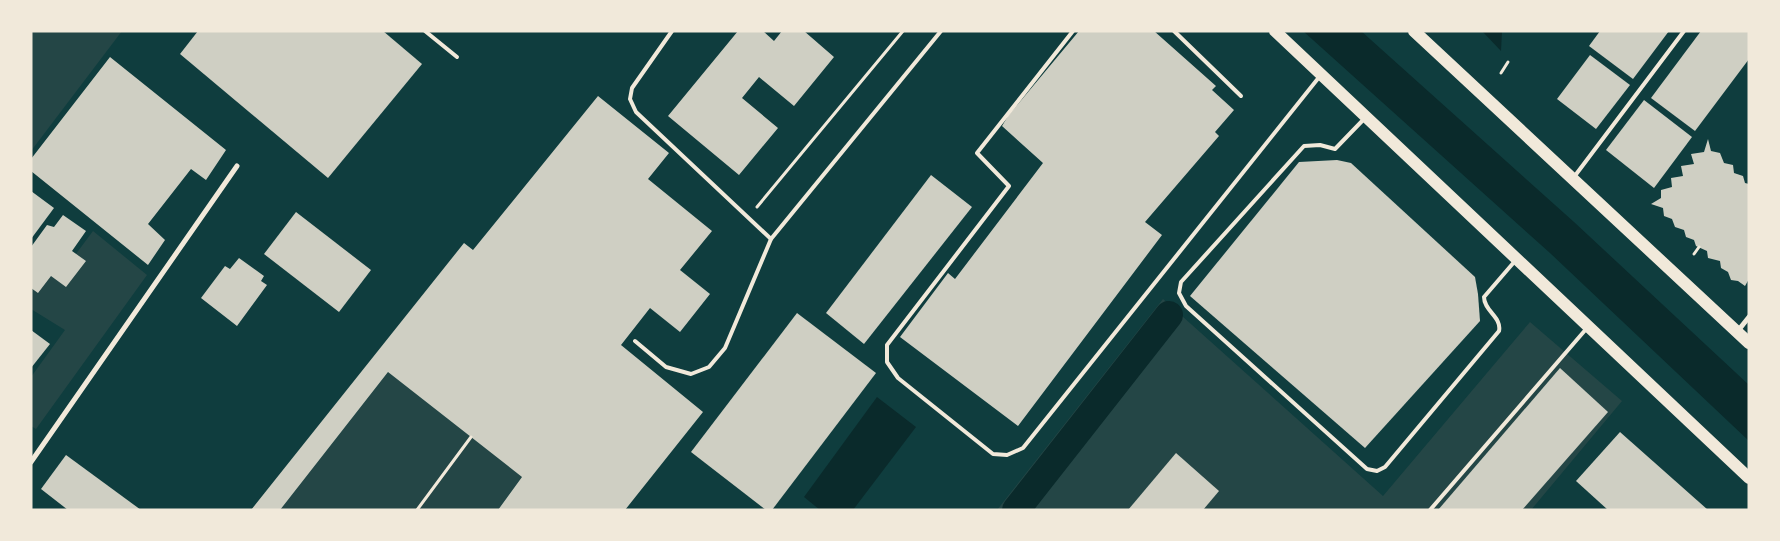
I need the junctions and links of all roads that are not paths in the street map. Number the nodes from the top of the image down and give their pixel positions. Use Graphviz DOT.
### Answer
graph roads {
  1 [pos="425,31"];
  2 [pos="672,31"];
  3 [pos="941,31"];
  4 [pos="1073,31"];
  5 [pos="1174,31"];
  6 [pos="1275,31"];
  7 [pos="1414,31"];
  8 [pos="1684,31"];
  9 [pos="457,57"];
  10 [pos="1322,74"];
  11 [pos="1241,96"];
  12 [pos="1366,117"];
  13 [pos="237,166"];
  14 [pos="1573,178"];
  15 [pos="771,239"];
  16 [pos="1516,260"];
  17 [pos="1749,317"];
  18 [pos="1588,327"];
  19 [pos="1737,332"];
  20 [pos="635,341"];
  21 [pos="1749,343"];
  22 [pos="31,462"];
  23 [pos="1749,478"];
  24 [pos="1430,510"];
  1 -- 9 [label="lane"];
  2 -- 15 [label="lane"];
  3 -- 15 [label="lane"];
  4 -- 10 [label="lane"];
  5 -- 11 [label="lane"];
  6 -- 10 [label="main road"];
  7 -- 14 [label="main road"];
  8 -- 14 [label="lane"];
  10 -- 12 [label="main road"];
  12 -- 16 [label="main road"];
  12 -- 16 [label="lane"];
  13 -- 22 [label="street"];
  14 -- 19 [label="main road"];
  15 -- 20 [label="lane"];
  16 -- 18 [label="main road"];
  17 -- 19 [label="street"];
  18 -- 23 [label="main road"];
  18 -- 24 [label="lane"];
  19 -- 21 [label="main road"];
}
